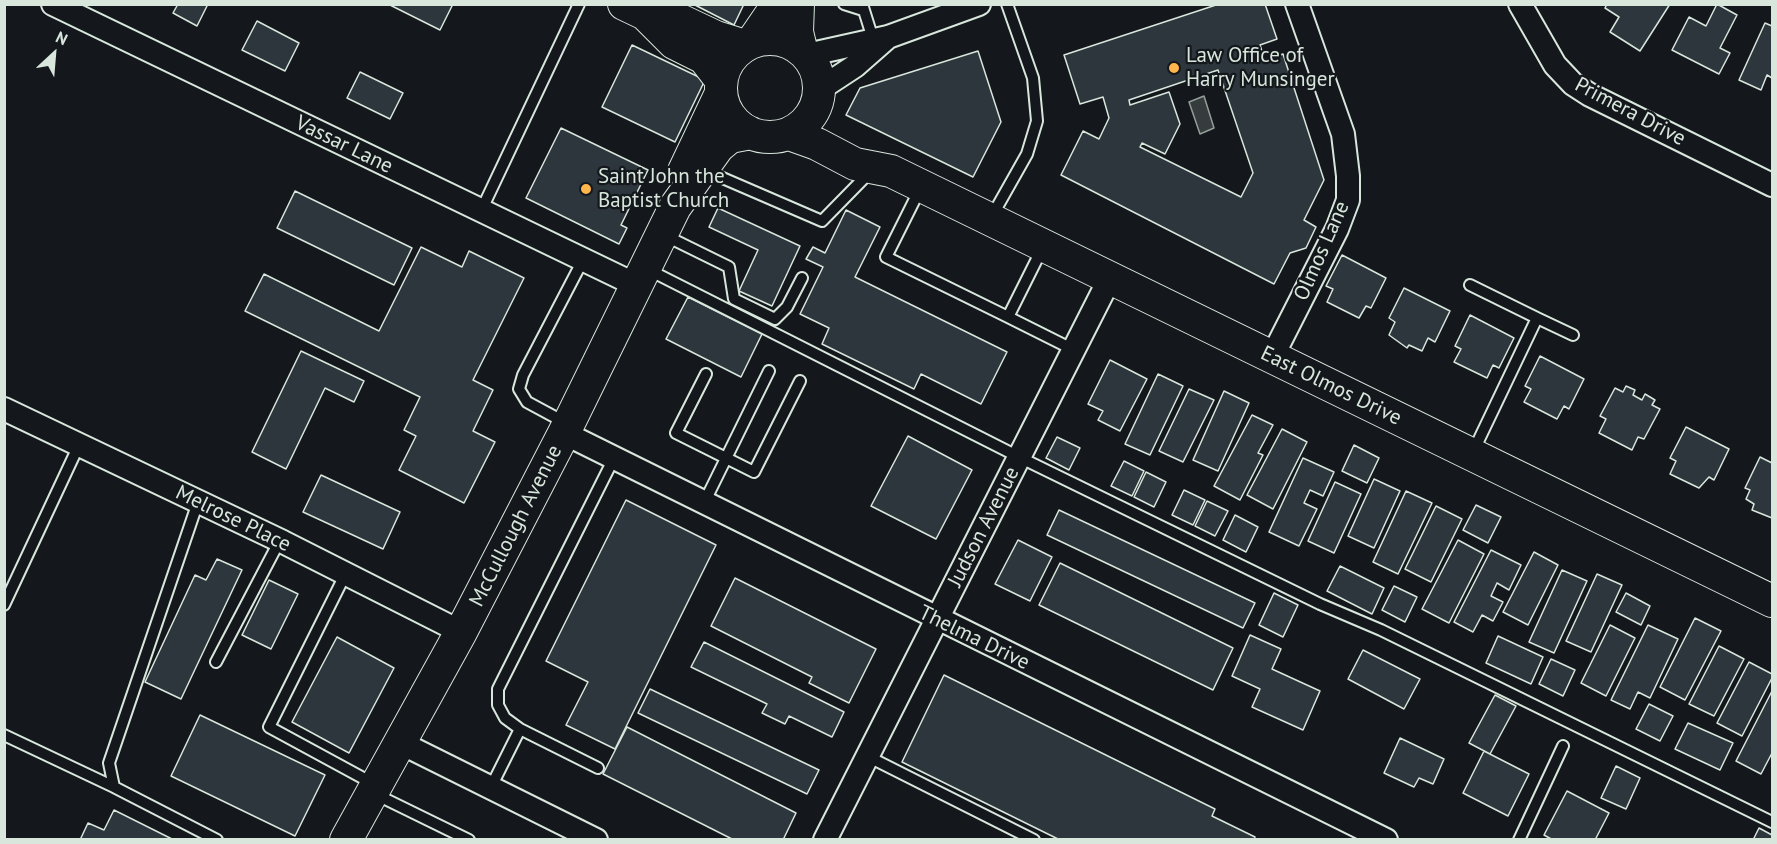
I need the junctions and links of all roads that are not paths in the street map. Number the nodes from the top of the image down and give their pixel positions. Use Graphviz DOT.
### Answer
graph roads {
  1 [pos="53,4"];
  2 [pos="579,4"];
  3 [pos="778,4"];
  4 [pos="798,4"];
  5 [pos="844,4"];
  6 [pos="979,4"];
  7 [pos="1007,4"];
  8 [pos="1296,4"];
  9 [pos="1520,4"];
  10 [pos="863,7"];
  11 [pos="634,9"];
  12 [pos="880,38"];
  13 [pos="748,44"];
  14 [pos="804,52"];
  15 [pos="721,87"];
  16 [pos="820,92"];
  17 [pos="751,133"];
  18 [pos="789,134"];
  19 [pos="882,169"];
  20 [pos="704,170"];
  21 [pos="1773,185"];
  22 [pos="922,186"];
  23 [pos="480,211"];
  24 [pos="990,219"];
  25 [pos="668,220"];
  26 [pos="1044,246"];
  27 [pos="583,260"];
  28 [pos="640,276"];
  29 [pos="802,278"];
  30 [pos="1110,278"];
  31 [pos="1470,285"];
  32 [pos="768,315"];
  33 [pos="1008,317"];
  34 [pos="1537,318"];
  35 [pos="763,326"];
  36 [pos="1573,334"];
  37 [pos="1074,350"];
  38 [pos="1272,357"];
  39 [pos="769,371"];
  40 [pos="706,374"];
  41 [pos="800,381"];
  42 [pos="4,409"];
  43 [pos="566,428"];
  44 [pos="79,444"];
  45 [pos="1472,454"];
  46 [pos="1019,457"];
  47 [pos="614,458"];
  48 [pos="726,459"];
  49 [pos="198,502"];
  50 [pos="704,502"];
  51 [pos="280,540"];
  52 [pos="345,575"];
  53 [pos="1773,601"];
  54 [pos="4,605"];
  55 [pos="938,620"];
  56 [pos="461,632"];
  57 [pos="216,662"];
  58 [pos="520,729"];
  59 [pos="4,735"];
  60 [pos="401,743"];
  61 [pos="1563,746"];
  62 [pos="867,756"];
  63 [pos="598,768"];
  64 [pos="114,787"];
  65 [pos="491,787"];
  66 [pos="374,789"];
  67 [pos="1773,822"];
  68 [pos="217,840"];
  69 [pos="346,840"];
  70 [pos="469,840"];
  71 [pos="596,840"];
  72 [pos="825,840"];
  73 [pos="1034,840"];
  74 [pos="1386,840"];
  75 [pos="1519,840"];
  1 -- 23 [label="street, Vassar Lane"];
  2 -- 23 [label="lane"];
  3 -- 13 [label="street"];
  4 -- 14 [label="street"];
  5 -- 10 [label="lane"];
  6 -- 12 [label="street"];
  7 -- 24 [label="lane"];
  8 -- 38 [label="street, Olmos Lane"];
  9 -- 21 [label="street, Primera Drive"];
  10 -- 12 [label="lane"];
  11 -- 13 [label="street"];
  11 -- 15 [label="street"];
  12 -- 14 [label="street"];
  12 -- 16 [label="street"];
  13 -- 14 [label="street"];
  13 -- 15 [label="street"];
  14 -- 16 [label="street"];
  15 -- 17 [label="street"];
  15 -- 25 [label="street, McCullough Avenue"];
  16 -- 18 [label="street"];
  16 -- 19 [label="street, East Olmos Drive"];
  17 -- 18 [label="street"];
  17 -- 20 [label="street, McCullough Avenue"];
  18 -- 19 [label="street, East Olmos Drive"];
  19 -- 20 [label="lane"];
  19 -- 22 [label="street, East Olmos Drive"];
  20 -- 25 [label="street, McCullough Avenue"];
  22 -- 24 [label="street, East Olmos Drive"];
  22 -- 33 [label="lane"];
  23 -- 27 [label="street, Vassar Lane"];
  24 -- 26 [label="street, East Olmos Drive"];
  25 -- 28 [label="street, McCullough Avenue"];
  25 -- 32 [label="lane"];
  26 -- 30 [label="street, East Olmos Drive"];
  26 -- 33 [label="lane"];
  27 -- 28 [label="street, Vassar Lane"];
  27 -- 43 [label="lane"];
  28 -- 35 [label="lane"];
  28 -- 43 [label="street, McCullough Avenue"];
  29 -- 32 [label="lane"];
  30 -- 37 [label="street, Judson Avenue"];
  30 -- 38 [label="street, East Olmos Drive"];
  31 -- 34 [label="lane"];
  32 -- 35 [label="lane"];
  33 -- 37 [label="lane"];
  34 -- 36 [label="lane"];
  34 -- 45 [label="lane"];
  35 -- 46 [label="lane"];
  37 -- 46 [label="street, Judson Avenue"];
  38 -- 45 [label="street, East Olmos Drive"];
  39 -- 48 [label="lane"];
  40 -- 48 [label="lane"];
  41 -- 48 [label="lane"];
  42 -- 44 [label="street, Melrose Place"];
  43 -- 47 [label="street, Thelma Drive"];
  43 -- 56 [label="street, McCullough Avenue"];
  44 -- 49 [label="street, Melrose Place"];
  44 -- 54 [label="lane"];
  45 -- 53 [label="street, East Olmos Drive"];
  46 -- 55 [label="street, Judson Avenue"];
  46 -- 67 [label="lane"];
  47 -- 50 [label="street, Thelma Drive"];
  47 -- 58 [label="lane"];
  48 -- 50 [label="lane"];
  49 -- 51 [label="street, Melrose Place"];
  49 -- 64 [label="lane"];
  50 -- 55 [label="street, Thelma Drive"];
  51 -- 52 [label="street, Melrose Place"];
  51 -- 57 [label="lane"];
  52 -- 56 [label="street, Melrose Place"];
  52 -- 66 [label="lane"];
  55 -- 62 [label="street, Judson Avenue"];
  55 -- 74 [label="street, Thelma Drive"];
  56 -- 60 [label="street, McCullough Avenue"];
  58 -- 63 [label="lane"];
  58 -- 65 [label="lane"];
  59 -- 64 [label="lane"];
  60 -- 65 [label="street"];
  60 -- 66 [label="street, McCullough Avenue"];
  61 -- 75 [label="lane"];
  62 -- 72 [label="street, Judson Avenue"];
  62 -- 73 [label="lane"];
  64 -- 68 [label="lane"];
  65 -- 71 [label="street"];
  66 -- 69 [label="street, McCullough Avenue"];
  66 -- 70 [label="lane"];
}
